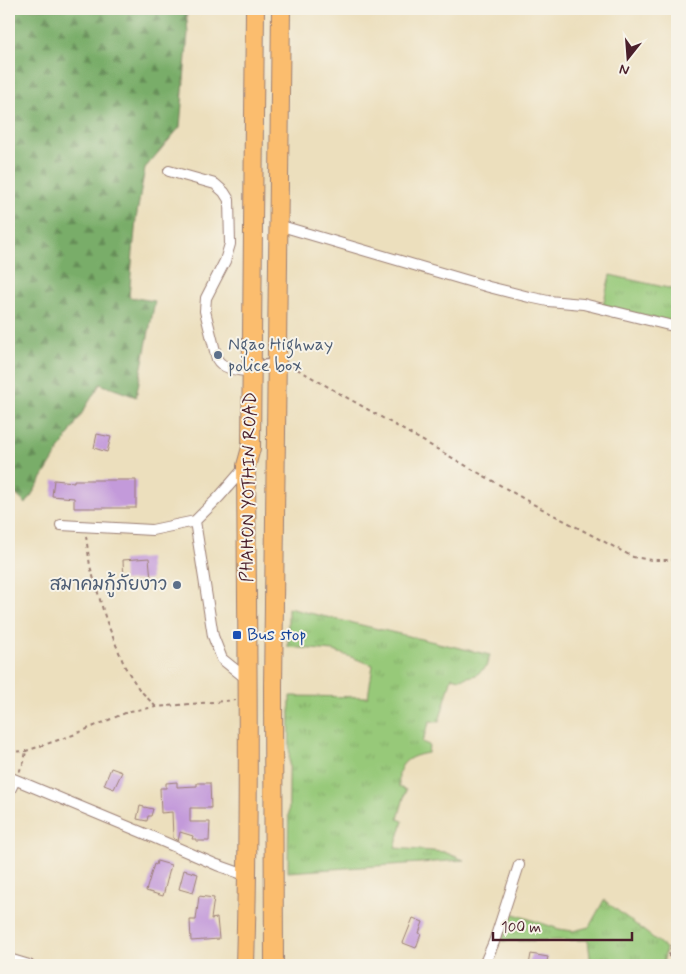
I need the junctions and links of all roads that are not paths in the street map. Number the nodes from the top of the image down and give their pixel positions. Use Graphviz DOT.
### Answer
graph roads {
  1 [pos="255,9"];
  2 [pos="281,9"];
  3 [pos="169,171"];
  4 [pos="278,225"];
  5 [pos="677,327"];
  6 [pos="277,360"];
  7 [pos="252,368"];
  8 [pos="246,466"];
  9 [pos="195,521"];
  10 [pos="61,525"];
  11 [pos="248,680"];
  12 [pos="12,779"];
  13 [pos="9,792"];
  14 [pos="519,865"];
  15 [pos="248,876"];
  16 [pos="9,959"];
  17 [pos="29,965"];
  18 [pos="246,965"];
  19 [pos="274,965"];
  20 [pos="484,965"];
  1 -- 7 [label="highway, PHAHON YOTHIN ROAD"];
  2 -- 4 [label="highway, PHAHON YOTHIN ROAD"];
  3 -- 7 [label="street"];
  4 -- 5 [label="street"];
  4 -- 6 [label="highway, PHAHON YOTHIN ROAD"];
  6 -- 7 [label="lane"];
  6 -- 19 [label="highway, PHAHON YOTHIN ROAD"];
  7 -- 8 [label="highway, PHAHON YOTHIN ROAD"];
  8 -- 9 [label="street"];
  8 -- 11 [label="highway, PHAHON YOTHIN ROAD"];
  9 -- 10 [label="street"];
  9 -- 11 [label="street"];
  11 -- 15 [label="highway, PHAHON YOTHIN ROAD"];
  12 -- 13 [label="street"];
  12 -- 15 [label="street"];
  14 -- 20 [label="street"];
  15 -- 18 [label="highway, PHAHON YOTHIN ROAD"];
  16 -- 17 [label="street"];
}
